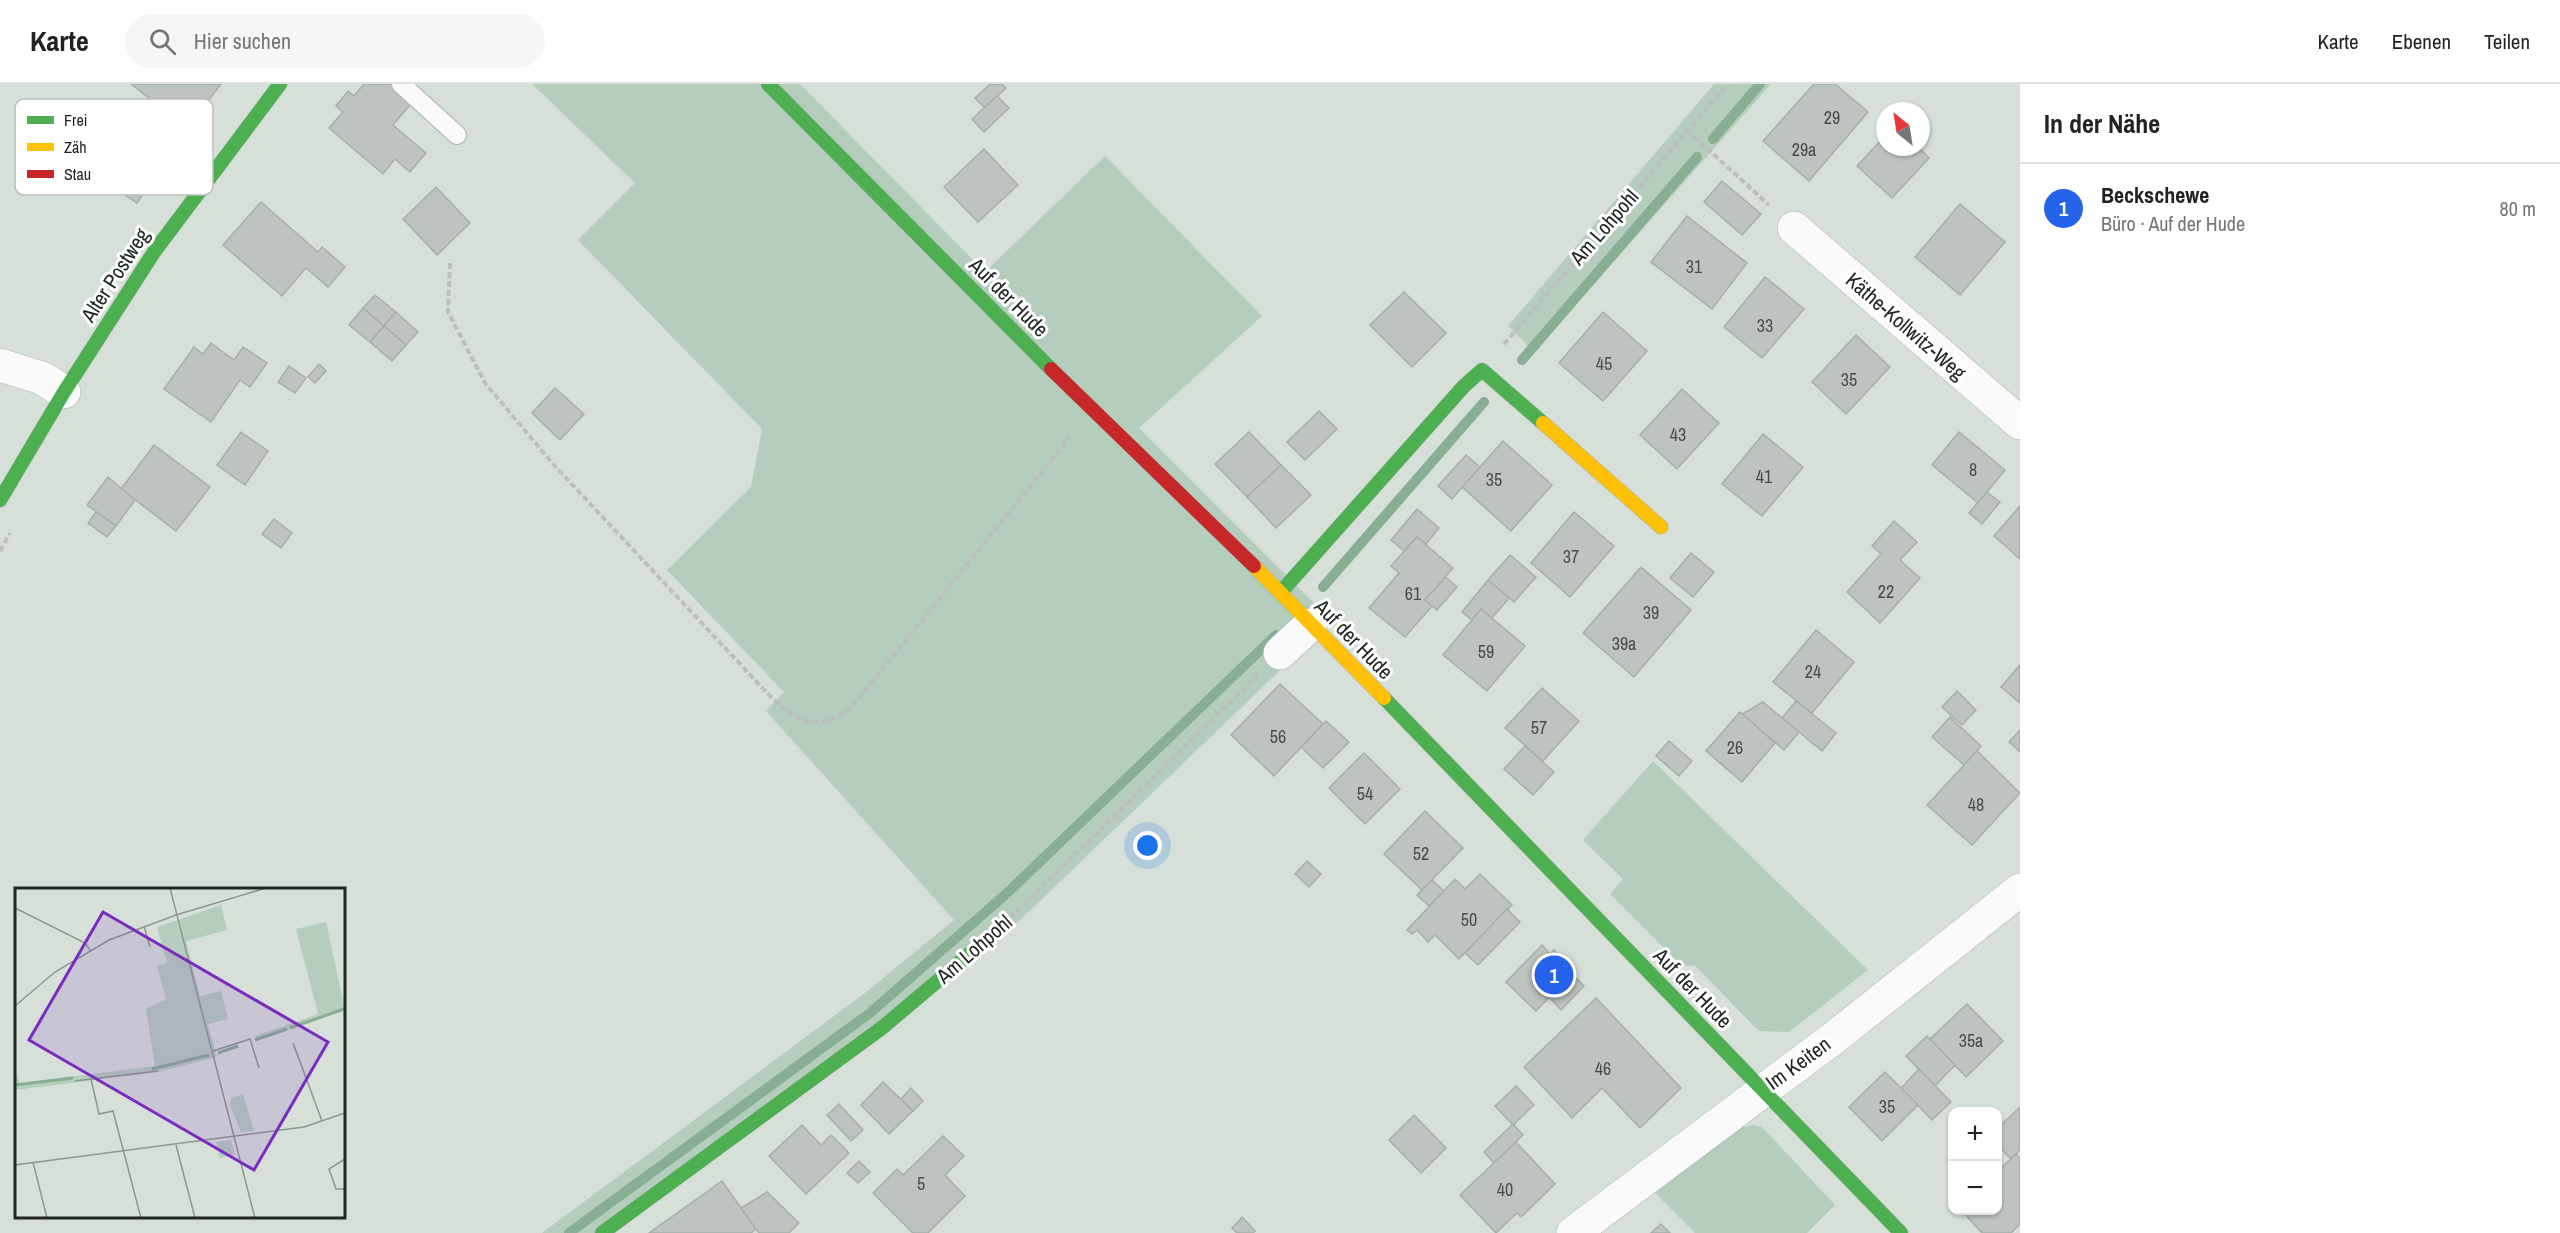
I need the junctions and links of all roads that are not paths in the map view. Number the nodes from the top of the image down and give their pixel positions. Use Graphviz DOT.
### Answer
graph roads {
  1 [pos="280,84"];
  2 [pos="401,84"];
  3 [pos="768,84"];
  4 [pos="457,135"];
  5 [pos="213,173"];
  6 [pos="197,195"];
  7 [pos="1794,228"];
  8 [pos="0,364"];
  9 [pos="64,392"];
  10 [pos="2020,423"];
  11 [pos="0,500"];
  12 [pos="1661,527"];
  13 [pos="1281,592"];
  14 [pos="1310,625"];
  15 [pos="1280,653"];
  16 [pos="2020,890"];
  17 [pos="986,940"];
  18 [pos="1762,1090"];
  19 [pos="602,1233"];
  20 [pos="1573,1233"];
  21 [pos="1901,1233"];
  1 -- 5 [label="street, Alter Postweg"];
  2 -- 4 [label="lane"];
  3 -- 13 [label="street, Auf der Hude"];
  6 -- 9 [label="street, Alter Postweg"];
  7 -- 10 [label="street, Käthe-Kollwitz-Weg"];
  8 -- 9 [label="street"];
  9 -- 11 [label="street, Alter Postweg"];
  12 -- 13 [label="street"];
  13 -- 14 [label="street, Auf der Hude"];
  14 -- 15 [label="street"];
  14 -- 18 [label="street, Auf der Hude"];
  16 -- 18 [label="street, Im Keiten"];
  17 -- 19 [label="street, Am Lohpohl"];
  18 -- 20 [label="street, Im Keiten"];
  18 -- 21 [label="street, Auf der Hude"];
}
